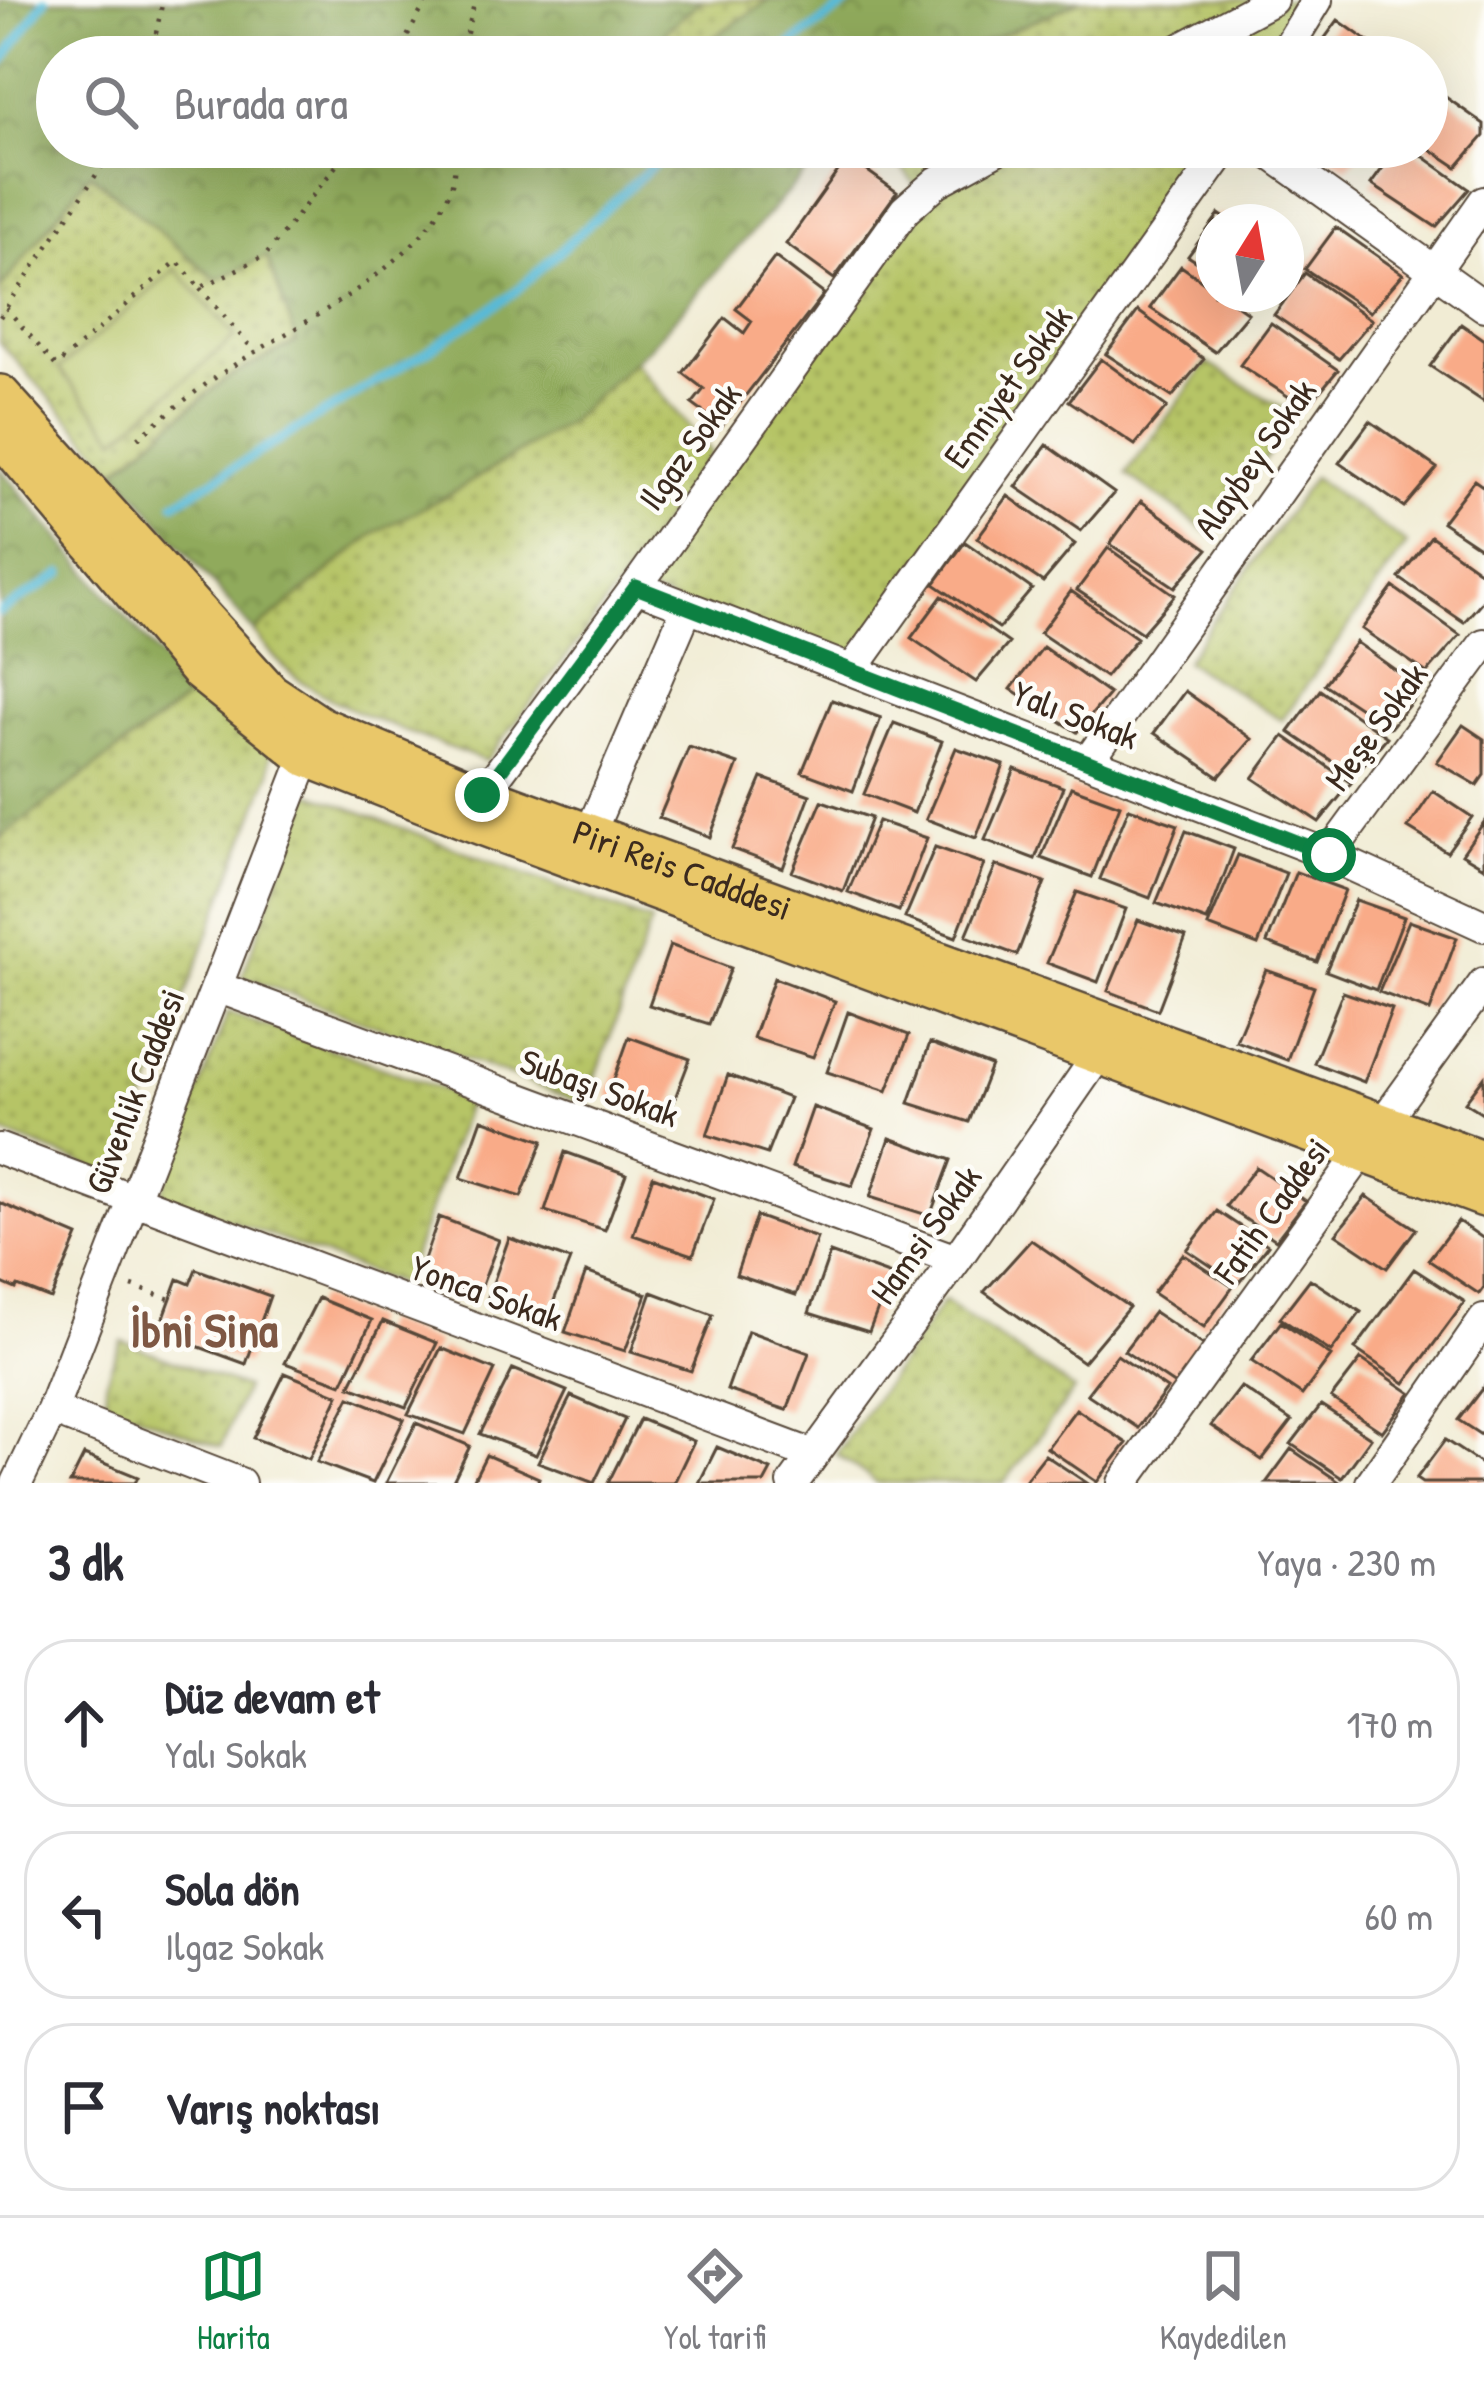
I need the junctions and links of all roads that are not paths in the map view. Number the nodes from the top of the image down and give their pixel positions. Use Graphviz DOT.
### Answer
graph roads {
  1 [pos="1272,0"];
  2 [pos="1317,0"];
  3 [pos="1204,36"];
  4 [pos="1295,36"];
  5 [pos="962,168"];
  6 [pos="1211,168"];
  7 [pos="1291,168"];
  8 [pos="1484,201"];
  9 [pos="1434,270"];
  10 [pos="1484,306"];
  11 [pos="0,395"];
  12 [pos="0,434"];
  13 [pos="636,587"];
  14 [pos="687,608"];
  15 [pos="1484,644"];
  16 [pos="852,670"];
  17 [pos="314,741"];
  18 [pos="1089,760"];
  19 [pos="474,807"];
  20 [pos="590,833"];
  21 [pos="1329,855"];
  22 [pos="1484,926"];
  23 [pos="1484,983"];
  24 [pos="218,987"];
  25 [pos="1108,1041"];
  26 [pos="1373,1136"];
  27 [pos="0,1149"];
  28 [pos="1484,1161"];
  29 [pos="1484,1197"];
  30 [pos="134,1201"];
  31 [pos="956,1260"];
  32 [pos="1484,1320"];
  33 [pos="52,1410"];
  34 [pos="813,1455"];
  35 [pos="17,1483"];
  36 [pos="240,1483"];
  37 [pos="794,1483"];
  38 [pos="1124,1483"];
  39 [pos="1371,1483"];
  1 -- 3 [label="street"];
  2 -- 4 [label="street"];
  5 -- 13 [label="street, Ilgaz Sokak"];
  6 -- 16 [label="street, Emniyet Sokak"];
  7 -- 9 [label="street"];
  8 -- 9 [label="street, Alaybey Sokak"];
  9 -- 10 [label="street"];
  9 -- 18 [label="street, Alaybey Sokak"];
  11 -- 17 [label="main road, Piri Reis Cadddesi"];
  12 -- 17 [label="main road, Piri Reis Cadddesi"];
  13 -- 14 [label="street, Yalı Sokak"];
  13 -- 19 [label="street, Ilgaz Sokak"];
  14 -- 16 [label="street, Yalı Sokak"];
  14 -- 20 [label="street"];
  15 -- 21 [label="street, Meşe Sokak"];
  16 -- 18 [label="street, Yalı Sokak"];
  17 -- 19 [label="main road, Piri Reis Cadddesi"];
  17 -- 24 [label="street, Güvenlik Caddesi"];
  18 -- 21 [label="street, Yalı Sokak"];
  19 -- 20 [label="main road, Piri Reis Cadddesi"];
  19 -- 25 [label="main road, Piri Reis Cadddesi"];
  20 -- 25 [label="main road, Piri Reis Cadddesi"];
  21 -- 22 [label="street, Yalı Sokak"];
  23 -- 26 [label="street, Fatih Caddesi"];
  24 -- 30 [label="street, Güvenlik Caddesi"];
  24 -- 31 [label="street, Subaşı Sokak"];
  25 -- 26 [label="main road, Piri Reis Cadddesi"];
  25 -- 31 [label="street, Hamsi Sokak"];
  26 -- 28 [label="main road, Piri Reis Cadddesi"];
  26 -- 29 [label="main road, Piri Reis Cadddesi"];
  26 -- 38 [label="street, Fatih Caddesi"];
  27 -- 30 [label="street, Yonca Sokak"];
  30 -- 33 [label="street, Güvenlik Caddesi"];
  30 -- 34 [label="street, Yonca Sokak"];
  31 -- 34 [label="street, Hamsi Sokak"];
  32 -- 39 [label="street"];
  33 -- 35 [label="street, Güvenlik Caddesi"];
  33 -- 36 [label="street"];
  34 -- 37 [label="street, Hamsi Sokak"];
}
